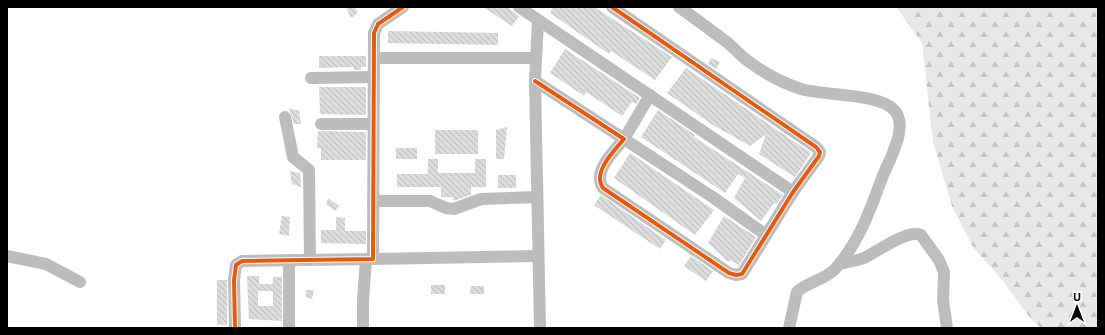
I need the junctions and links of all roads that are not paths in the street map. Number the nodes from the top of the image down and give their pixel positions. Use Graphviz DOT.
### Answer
graph roads {
  1 [pos="403,7"];
  2 [pos="519,7"];
  3 [pos="612,7"];
  4 [pos="680,7"];
  5 [pos="538,20"];
  6 [pos="374,58"];
  7 [pos="536,58"];
  8 [pos="374,77"];
  9 [pos="311,78"];
  10 [pos="535,81"];
  11 [pos="650,95"];
  12 [pos="285,117"];
  13 [pos="321,124"];
  14 [pos="373,124"];
  15 [pos="624,139"];
  16 [pos="793,192"];
  17 [pos="536,197"];
  18 [pos="373,201"];
  19 [pos="766,235"];
  20 [pos="7,256"];
  21 [pos="538,256"];
  22 [pos="370,259"];
  23 [pos="289,260"];
  24 [pos="310,260"];
  25 [pos="840,264"];
  26 [pos="80,282"];
  27 [pos="235,328"];
  28 [pos="289,328"];
  29 [pos="363,328"];
  30 [pos="540,328"];
  31 [pos="789,328"];
  32 [pos="947,328"];
  1 -- 6 [label="street"];
  2 -- 5 [label="street"];
  3 -- 16 [label="street"];
  4 -- 25 [label="street"];
  5 -- 7 [label="street"];
  5 -- 11 [label="street"];
  6 -- 7 [label="street"];
  6 -- 8 [label="street"];
  7 -- 10 [label="street"];
  8 -- 9 [label="street"];
  8 -- 14 [label="street"];
  10 -- 15 [label="street"];
  10 -- 17 [label="street"];
  11 -- 15 [label="street"];
  11 -- 16 [label="street"];
  12 -- 24 [label="street"];
  13 -- 14 [label="street"];
  14 -- 18 [label="street"];
  15 -- 19 [label="street"];
  15 -- 19 [label="street"];
  16 -- 19 [label="street"];
  17 -- 18 [label="street"];
  17 -- 21 [label="street"];
  18 -- 22 [label="street"];
  20 -- 26 [label="street"];
  21 -- 22 [label="street"];
  21 -- 30 [label="street"];
  22 -- 24 [label="street"];
  22 -- 29 [label="street"];
  23 -- 24 [label="street"];
  23 -- 27 [label="street"];
  23 -- 28 [label="street"];
  25 -- 31 [label="street"];
  25 -- 32 [label="street"];
}
